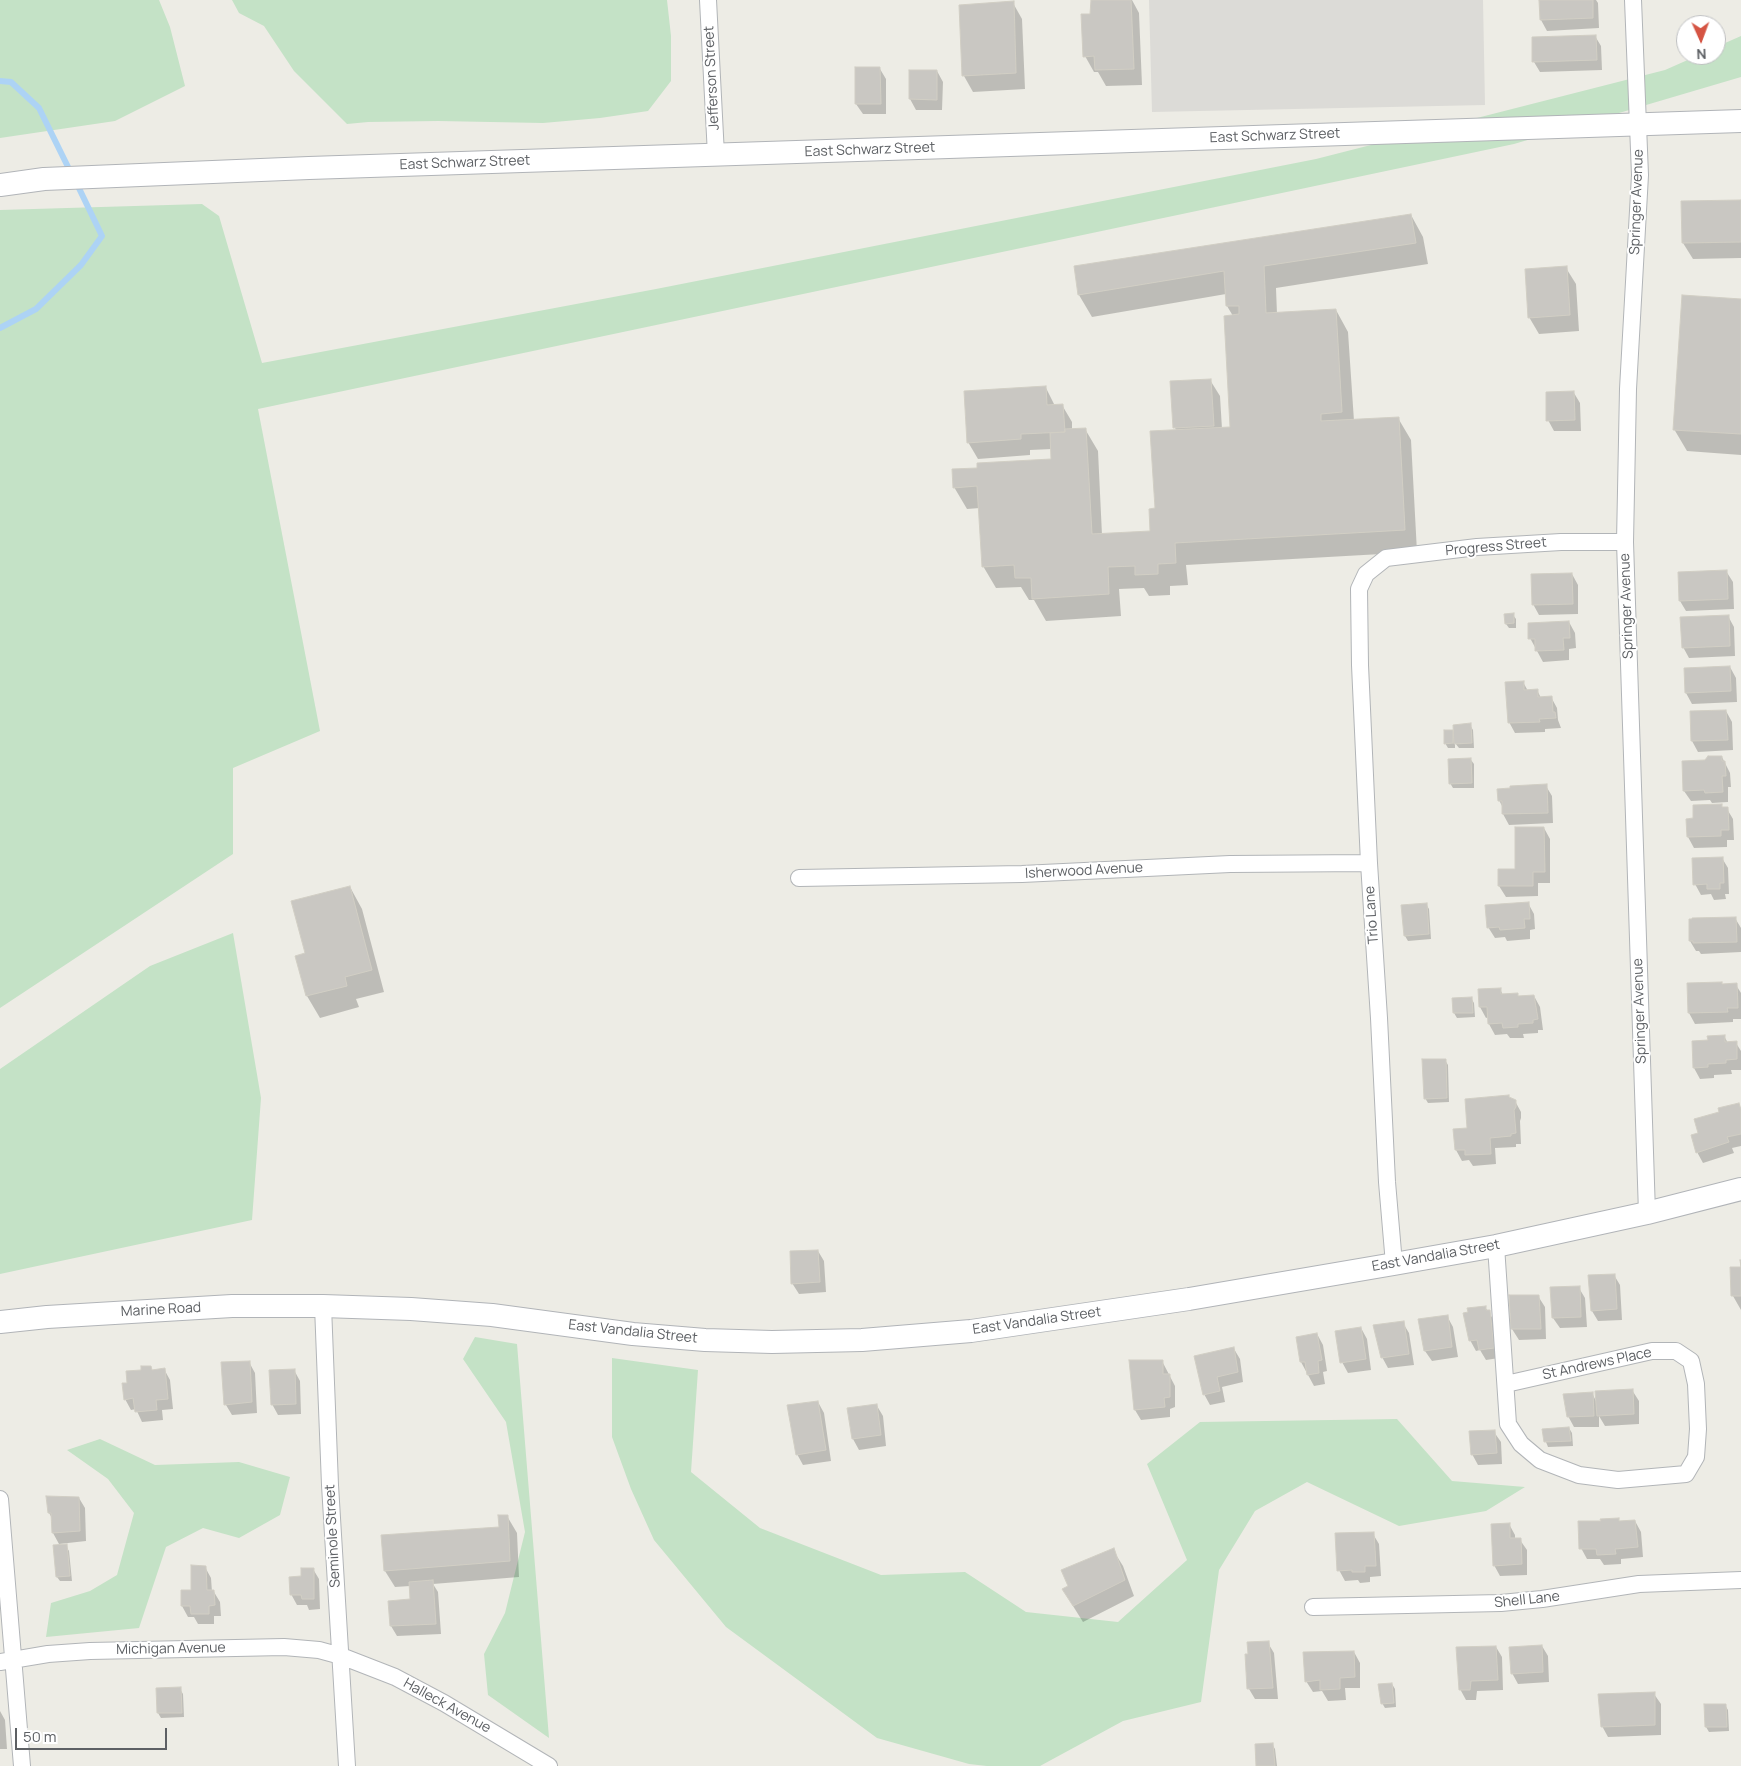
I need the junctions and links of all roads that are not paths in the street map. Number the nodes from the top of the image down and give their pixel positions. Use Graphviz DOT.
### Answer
graph roads {
  1 [pos="708,0"];
  2 [pos="1633,0"];
  3 [pos="1741,121"];
  4 [pos="1638,124"];
  5 [pos="716,155"];
  6 [pos="0,185"];
  7 [pos="1625,542"];
  8 [pos="1372,569"];
  9 [pos="1369,864"];
  10 [pos="799,878"];
  11 [pos="1741,1189"];
  12 [pos="1647,1213"];
  13 [pos="1496,1246"];
  14 [pos="1394,1264"];
  15 [pos="323,1306"];
  16 [pos="0,1322"];
  17 [pos="1506,1384"];
  18 [pos="0,1499"];
  19 [pos="1741,1580"];
  20 [pos="1313,1607"];
  21 [pos="341,1656"];
  22 [pos="7,1660"];
  23 [pos="22,1766"];
  24 [pos="347,1766"];
  25 [pos="549,1766"];
  1 -- 5 [label="street, Jefferson Street"];
  2 -- 4 [label="street, Springer Avenue"];
  3 -- 4 [label="main road, East Schwarz Street"];
  4 -- 5 [label="main road, East Schwarz Street"];
  4 -- 7 [label="street, Springer Avenue"];
  5 -- 6 [label="main road, East Schwarz Street"];
  7 -- 8 [label="street, Progress Street"];
  7 -- 12 [label="street, Springer Avenue"];
  8 -- 9 [label="street, Trio Lane"];
  9 -- 10 [label="street, Isherwood Avenue"];
  9 -- 14 [label="street, Trio Lane"];
  11 -- 12 [label="main road, East Vandalia Street"];
  12 -- 13 [label="main road, East Vandalia Street"];
  13 -- 14 [label="main road, East Vandalia Street"];
  13 -- 17 [label="street, St Andrews Place"];
  14 -- 15 [label="main road, East Vandalia Street"];
  15 -- 16 [label="main road, Marine Road"];
  15 -- 21 [label="street, Seminole Street"];
  17 -- 17 [label="street, St Andrews Place"];
  18 -- 22 [label="street"];
  19 -- 20 [label="street, Shell Lane"];
  21 -- 22 [label="street, Michigan Avenue"];
  21 -- 24 [label="street, Seminole Street"];
  21 -- 25 [label="street, Halleck Avenue"];
  22 -- 23 [label="street"];
}
